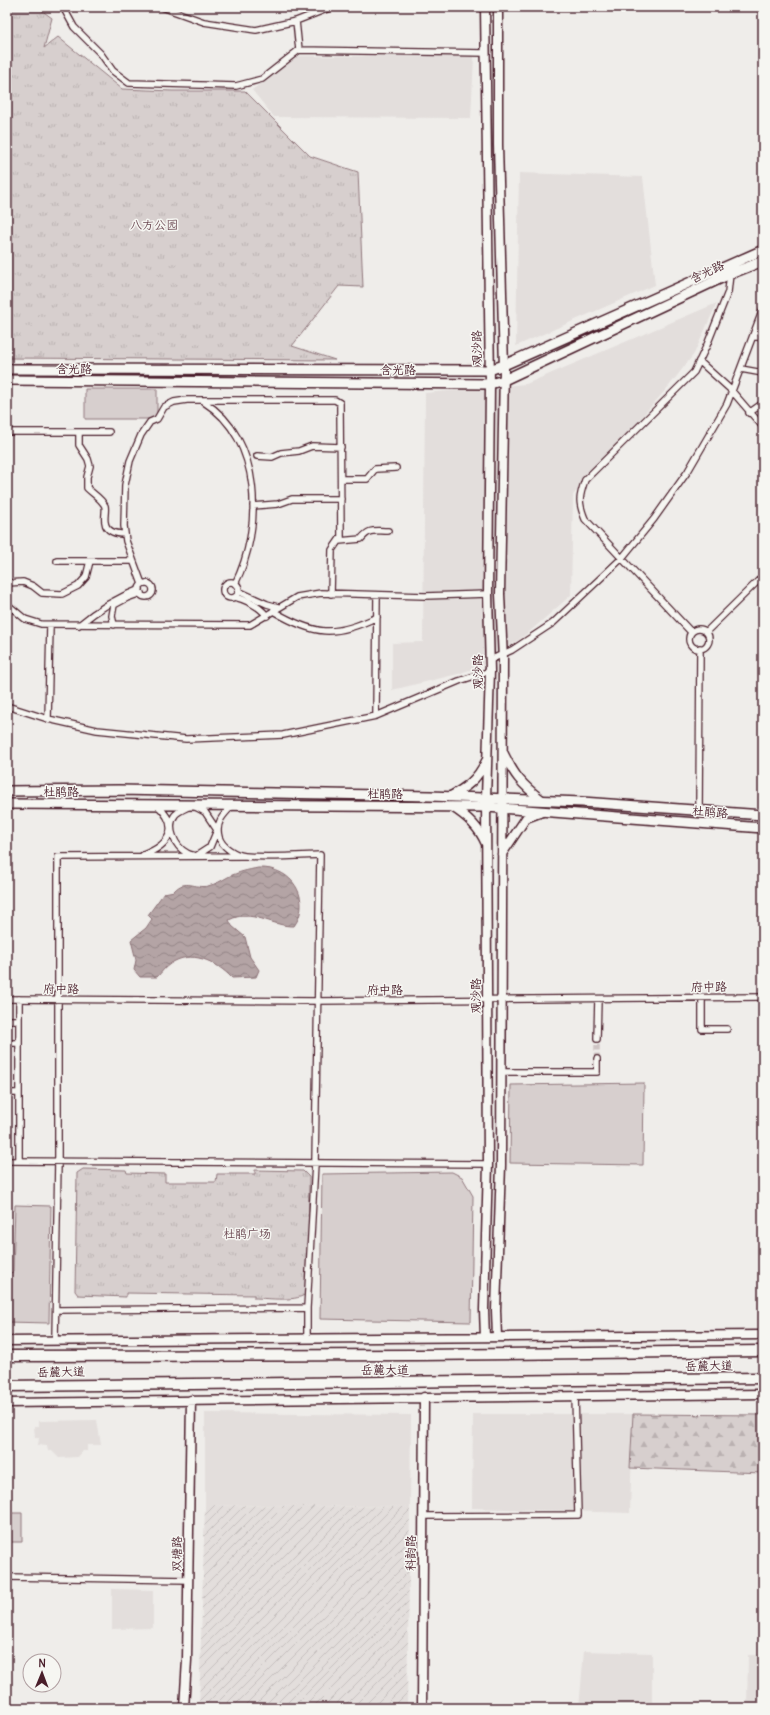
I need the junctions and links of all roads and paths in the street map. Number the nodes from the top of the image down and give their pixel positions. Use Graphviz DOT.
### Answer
graph roads {
  1 [pos="63,7"];
  2 [pos="162,7"];
  3 [pos="332,7"];
  4 [pos="485,7"];
  5 [pos="498,7"];
  6 [pos="296,21"];
  7 [pos="299,50"];
  8 [pos="485,53"];
  9 [pos="763,250"];
  10 [pos="763,261"];
  11 [pos="730,274"];
  12 [pos="763,309"];
  13 [pos="763,337"];
  14 [pos="752,338"];
  15 [pos="699,361"];
  16 [pos="504,365"];
  17 [pos="741,368"];
  18 [pos="7,370"];
  19 [pos="489,370"];
  20 [pos="763,373"];
  21 [pos="7,380"];
  22 [pos="504,380"];
  23 [pos="490,384"];
  24 [pos="733,392"];
  25 [pos="203,401"];
  26 [pos="763,403"];
  27 [pos="749,412"];
  28 [pos="763,427"];
  29 [pos="7,432"];
  30 [pos="79,432"];
  31 [pos="109,432"];
  32 [pos="341,446"];
  33 [pos="257,456"];
  34 [pos="396,468"];
  35 [pos="341,480"];
  36 [pos="341,499"];
  37 [pos="253,506"];
  38 [pos="388,531"];
  39 [pos="125,534"];
  40 [pos="339,541"];
  41 [pos="622,558"];
  42 [pos="57,561"];
  43 [pos="90,561"];
  44 [pos="133,561"];
  45 [pos="763,576"];
  46 [pos="7,583"];
  47 [pos="235,584"];
  48 [pos="141,589"];
  49 [pos="238,591"];
  50 [pos="331,594"];
  51 [pos="377,594"];
  52 [pos="488,594"];
  53 [pos="235,597"];
  54 [pos="7,604"];
  55 [pos="278,607"];
  56 [pos="273,611"];
  57 [pos="267,616"];
  58 [pos="377,617"];
  59 [pos="50,625"];
  60 [pos="79,625"];
  61 [pos="114,626"];
  62 [pos="691,632"];
  63 [pos="706,632"];
  64 [pos="700,648"];
  65 [pos="503,655"];
  66 [pos="490,660"];
  67 [pos="490,671"];
  68 [pos="7,706"];
  69 [pos="376,716"];
  70 [pos="48,719"];
  71 [pos="502,750"];
  72 [pos="487,758"];
  73 [pos="7,791"];
  74 [pos="449,797"];
  75 [pos="542,800"];
  76 [pos="486,803"];
  77 [pos="502,803"];
  78 [pos="7,804"];
  79 [pos="157,805"];
  80 [pos="192,805"];
  81 [pos="233,805"];
  82 [pos="452,807"];
  83 [pos="699,810"];
  84 [pos="548,811"];
  85 [pos="763,815"];
  86 [pos="171,824"];
  87 [pos="763,828"];
  88 [pos="217,830"];
  89 [pos="487,845"];
  90 [pos="501,854"];
  91 [pos="139,856"];
  92 [pos="196,856"];
  93 [pos="244,856"];
  94 [pos="763,997"];
  95 [pos="702,998"];
  96 [pos="7,999"];
  97 [pos="19,999"];
  98 [pos="598,999"];
  99 [pos="58,1000"];
  100 [pos="488,1000"];
  101 [pos="317,1001"];
  102 [pos="501,1001"];
  103 [pos="7,1020"];
  104 [pos="18,1020"];
  105 [pos="727,1029"];
  106 [pos="597,1039"];
  107 [pos="7,1043"];
  108 [pos="18,1043"];
  109 [pos="597,1059"];
  110 [pos="501,1072"];
  111 [pos="7,1093"];
  112 [pos="19,1093"];
  113 [pos="7,1161"];
  114 [pos="19,1161"];
  115 [pos="58,1161"];
  116 [pos="315,1163"];
  117 [pos="488,1164"];
  118 [pos="307,1308"];
  119 [pos="56,1310"];
  120 [pos="763,1335"];
  121 [pos="485,1337"];
  122 [pos="497,1337"];
  123 [pos="308,1338"];
  124 [pos="55,1340"];
  125 [pos="7,1341"];
  126 [pos="763,1350"];
  127 [pos="7,1356"];
  128 [pos="763,1378"];
  129 [pos="7,1386"];
  130 [pos="763,1394"];
  131 [pos="575,1395"];
  132 [pos="424,1397"];
  133 [pos="191,1400"];
  134 [pos="7,1403"];
  135 [pos="423,1516"];
  136 [pos="7,1577"];
  137 [pos="188,1580"];
  138 [pos="184,1708"];
  139 [pos="422,1708"];
  1 -- 7 [label="street"];
  2 -- 6 [label="street"];
  3 -- 6 [label="street"];
  4 -- 8 [label="main road, 观沙路"];
  5 -- 16 [label="main road, 观沙路"];
  6 -- 7 [label="street"];
  7 -- 8 [label="street"];
  8 -- 19 [label="main road, 观沙路"];
  9 -- 16 [label="main road, 含光路"];
  10 -- 11 [label="main road, 含光路"];
  11 -- 15 [label="street"];
  11 -- 22 [label="main road, 含光路"];
  12 -- 14 [label="street"];
  13 -- 14 [label="street"];
  14 -- 17 [label="street"];
  15 -- 24 [label="street"];
  15 -- 41 [label="street"];
  16 -- 19 [label="main road, 含光路"];
  16 -- 22 [label="main road, 观沙路"];
  17 -- 20 [label="street"];
  17 -- 24 [label="street"];
  18 -- 19 [label="main road, 含光路"];
  19 -- 23 [label="main road, 观沙路"];
  21 -- 23 [label="main road, 含光路"];
  22 -- 23 [label="main road, 含光路"];
  22 -- 65 [label="main road, 观沙路"];
  23 -- 52 [label="main road, 观沙路"];
  24 -- 27 [label="street"];
  24 -- 41 [label="street"];
  25 -- 32 [label="street"];
  25 -- 37 [label="street"];
  25 -- 39 [label="street"];
  26 -- 27 [label="street"];
  27 -- 28 [label="street"];
  29 -- 30 [label="street"];
  30 -- 31 [label="street"];
  30 -- 39 [label="street"];
  32 -- 33 [label="street"];
  32 -- 35 [label="street"];
  34 -- 35 [label="street"];
  35 -- 36 [label="street"];
  36 -- 37 [label="street"];
  36 -- 40 [label="street"];
  37 -- 47 [label="street"];
  38 -- 40 [label="street"];
  39 -- 44 [label="street"];
  40 -- 50 [label="street"];
  41 -- 62 [label="street"];
  41 -- 65 [label="street"];
  42 -- 43 [label="street"];
  43 -- 44 [label="street"];
  43 -- 46 [label="street"];
  44 -- 48 [label="street"];
  45 -- 63 [label="street"];
  47 -- 49 [label="street"];
  47 -- 53 [label="street"];
  48 -- 60 [label="street"];
  48 -- 61 [label="street"];
  49 -- 53 [label="street"];
  49 -- 55 [label="street"];
  50 -- 51 [label="street"];
  50 -- 55 [label="street"];
  51 -- 52 [label="street"];
  51 -- 58 [label="street"];
  52 -- 66 [label="main road, 观沙路"];
  53 -- 57 [label="street"];
  54 -- 59 [label="street"];
  55 -- 56 [label="street"];
  56 -- 57 [label="street"];
  56 -- 58 [label="street"];
  57 -- 61 [label="street"];
  58 -- 69 [label="street"];
  59 -- 60 [label="street"];
  59 -- 70 [label="street"];
  60 -- 61 [label="street"];
  62 -- 63 [label="street"];
  62 -- 64 [label="street"];
  63 -- 64 [label="street"];
  64 -- 83 [label="street"];
  65 -- 66 [label="street"];
  65 -- 71 [label="main road, 观沙路"];
  66 -- 67 [label="main road, 观沙路"];
  67 -- 69 [label="street"];
  67 -- 72 [label="main road, 观沙路"];
  68 -- 70 [label="street"];
  69 -- 70 [label="street"];
  71 -- 75 [label="main road"];
  71 -- 77 [label="main road, 观沙路"];
  72 -- 74 [label="main road"];
  72 -- 76 [label="main road, 观沙路"];
  73 -- 74 [label="main road, 杜鹃路"];
  74 -- 76 [label="main road, 杜鹃路"];
  75 -- 77 [label="main road, 杜鹃路"];
  75 -- 83 [label="main road, 杜鹃路"];
  76 -- 77 [label="main road, 杜鹃路"];
  76 -- 82 [label="main road, 杜鹃路"];
  76 -- 89 [label="main road, 观沙路"];
  77 -- 84 [label="main road, 杜鹃路"];
  77 -- 90 [label="main road, 观沙路"];
  78 -- 79 [label="main road, 杜鹃路"];
  79 -- 80 [label="main road, 杜鹃路"];
  79 -- 86 [label="street"];
  80 -- 81 [label="main road, 杜鹃路"];
  80 -- 86 [label="street"];
  80 -- 88 [label="street"];
  81 -- 82 [label="main road, 杜鹃路"];
  81 -- 88 [label="street"];
  82 -- 89 [label="main road"];
  83 -- 85 [label="main road, 杜鹃路"];
  84 -- 87 [label="main road, 杜鹃路"];
  84 -- 90 [label="main road"];
  86 -- 91 [label="street"];
  86 -- 92 [label="street"];
  88 -- 92 [label="street"];
  88 -- 93 [label="street"];
  89 -- 100 [label="main road, 观沙路"];
  90 -- 102 [label="main road, 观沙路"];
  91 -- 92 [label="street"];
  91 -- 99 [label="street"];
  92 -- 93 [label="street"];
  93 -- 101 [label="street"];
  94 -- 95 [label="street, 府中路"];
  95 -- 98 [label="street, 府中路"];
  95 -- 105 [label="street"];
  96 -- 97 [label="street, 府中路"];
  97 -- 99 [label="street, 府中路"];
  97 -- 104 [label="street"];
  98 -- 102 [label="street, 府中路"];
  98 -- 106 [label="street"];
  99 -- 101 [label="street, 府中路"];
  99 -- 115 [label="street"];
  100 -- 101 [label="street, 府中路"];
  100 -- 102 [label="street, 府中路"];
  100 -- 117 [label="main road, 观沙路"];
  101 -- 116 [label="street"];
  102 -- 110 [label="main road, 观沙路"];
  103 -- 104 [label="street"];
  104 -- 108 [label="street"];
  107 -- 108 [label="street"];
  108 -- 112 [label="street"];
  109 -- 110 [label="street"];
  110 -- 122 [label="main road, 观沙路"];
  111 -- 112 [label="street"];
  112 -- 114 [label="street"];
  113 -- 114 [label="street"];
  114 -- 115 [label="street"];
  115 -- 116 [label="street"];
  115 -- 119 [label="street"];
  116 -- 117 [label="street"];
  116 -- 118 [label="street"];
  117 -- 121 [label="main road, 观沙路"];
  118 -- 119 [label="street"];
  118 -- 123 [label="street"];
  119 -- 124 [label="street"];
  120 -- 122 [label="main road"];
  121 -- 122 [label="main road"];
  121 -- 123 [label="main road"];
  123 -- 124 [label="main road"];
  124 -- 125 [label="main road"];
  126 -- 127 [label="highway, 岳麓大道"];
  128 -- 129 [label="highway, 岳麓大道"];
  130 -- 131 [label="main road"];
  131 -- 132 [label="main road"];
  131 -- 135 [label="street"];
  132 -- 133 [label="main road"];
  132 -- 135 [label="main road, 科韵路"];
  133 -- 134 [label="main road"];
  133 -- 137 [label="main road, 双塘路"];
  135 -- 139 [label="main road, 科韵路"];
  136 -- 137 [label="street"];
  137 -- 138 [label="main road, 双塘路"];
}
